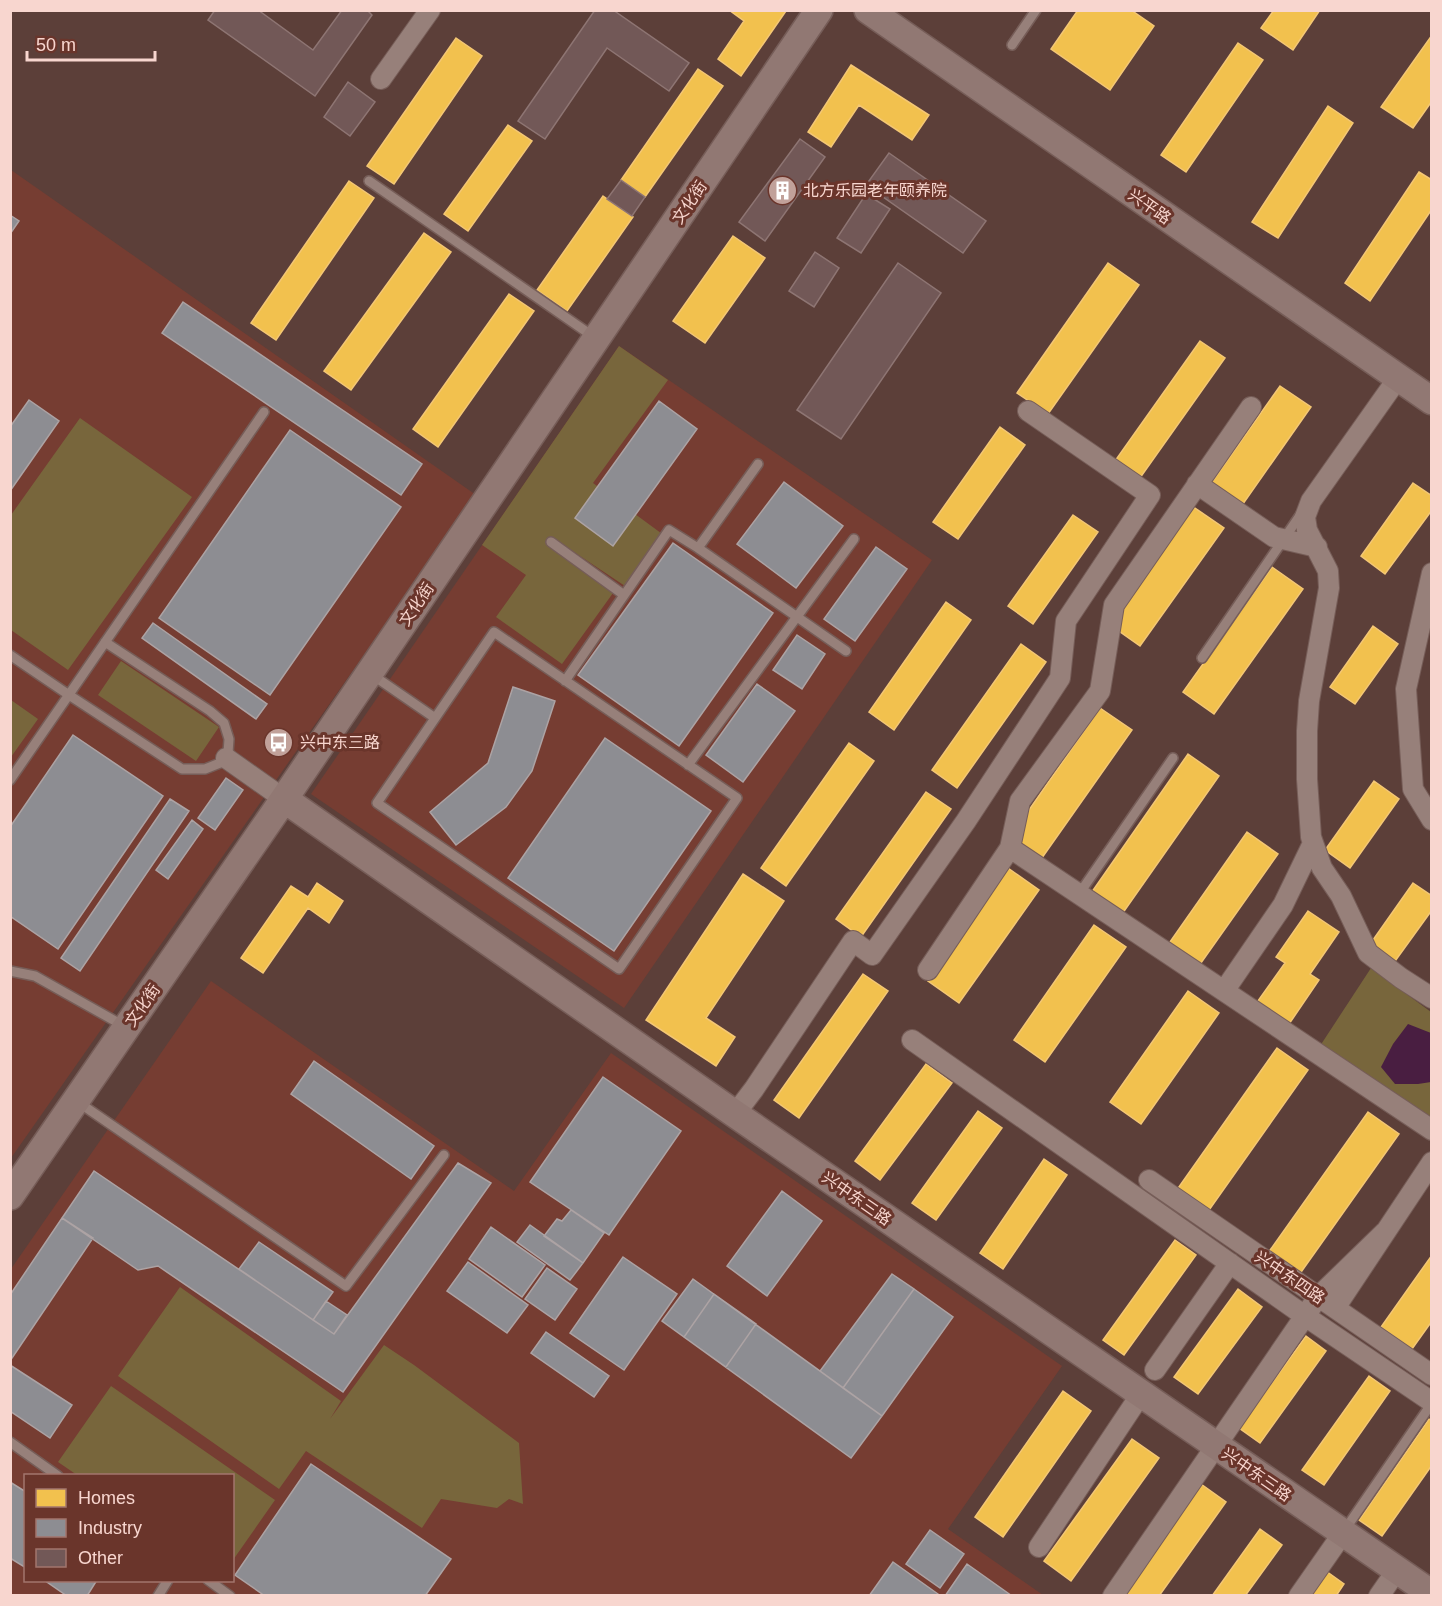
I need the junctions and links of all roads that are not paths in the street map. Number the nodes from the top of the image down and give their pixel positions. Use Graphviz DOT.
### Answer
graph roads {
  1 [pos="430,10"];
  2 [pos="819,10"];
  3 [pos="868,10"];
  4 [pos="1036,10"];
  5 [pos="1011,45"];
  6 [pos="381,79"];
  7 [pos="369,181"];
  8 [pos="596,339"];
  9 [pos="1398,378"];
  10 [pos="1431,401"];
  11 [pos="1251,407"];
  12 [pos="1028,411"];
  13 [pos="264,412"];
  14 [pos="758,464"];
  15 [pos="1197,484"];
  16 [pos="1311,501"];
  17 [pos="854,539"];
  18 [pos="1284,539"];
  19 [pos="551,542"];
  20 [pos="1317,547"];
  21 [pos="698,548"];
  22 [pos="1431,573"];
  23 [pos="624,595"];
  24 [pos="797,617"];
  25 [pos="105,642"];
  26 [pos="846,651"];
  27 [pos="10,656"];
  28 [pos="1202,658"];
  29 [pos="369,673"];
  30 [pos="565,681"];
  31 [pos="69,696"];
  32 [pos="435,718"];
  33 [pos="226,758"];
  34 [pos="1173,758"];
  35 [pos="688,765"];
  36 [pos="10,780"];
  37 [pos="284,799"];
  38 [pos="1431,820"];
  39 [pos="1313,843"];
  40 [pos="1010,848"];
  41 [pos="1079,894"];
  42 [pos="928,970"];
  43 [pos="10,971"];
  44 [pos="1224,991"];
  45 [pos="1431,998"];
  46 [pos="126,1028"];
  47 [pos="912,1040"];
  48 [pos="76,1101"];
  49 [pos="735,1114"];
  50 [pos="1431,1130"];
  51 [pos="444,1155"];
  52 [pos="1431,1162"];
  53 [pos="1149,1180"];
  54 [pos="10,1196"];
  55 [pos="1385,1232"];
  56 [pos="1230,1263"];
  57 [pos="1318,1297"];
  58 [pos="1335,1308"];
  59 [pos="1305,1316"];
  60 [pos="1155,1370"];
  61 [pos="1431,1375"];
  62 [pos="1141,1394"];
  63 [pos="1431,1402"];
  64 [pos="10,1442"];
  65 [pos="1216,1446"];
  66 [pos="55,1474"];
  67 [pos="1343,1533"];
  68 [pos="1039,1547"];
  69 [pos="1397,1570"];
  70 [pos="167,1582"];
  71 [pos="209,1582"];
  72 [pos="1431,1594"];
  73 [pos="158,1596"];
  74 [pos="230,1596"];
  75 [pos="1113,1596"];
  76 [pos="1299,1596"];
  77 [pos="1379,1596"];
  1 -- 6 [label="street"];
  2 -- 8 [label="street, 文化街"];
  3 -- 9 [label="street, 兴平路"];
  4 -- 5 [label="lane"];
  7 -- 8 [label="lane"];
  8 -- 29 [label="street, 文化街"];
  9 -- 10 [label="street, 兴平路"];
  9 -- 16 [label="street"];
  11 -- 15 [label="street"];
  12 -- 49 [label="street"];
  13 -- 25 [label="lane"];
  14 -- 21 [label="lane"];
  15 -- 18 [label="street"];
  15 -- 40 [label="street"];
  16 -- 18 [label="lane"];
  16 -- 20 [label="street"];
  17 -- 24 [label="lane"];
  18 -- 20 [label="street"];
  18 -- 28 [label="lane"];
  19 -- 23 [label="lane"];
  20 -- 39 [label="street"];
  21 -- 23 [label="lane"];
  21 -- 24 [label="lane"];
  22 -- 38 [label="street"];
  23 -- 30 [label="lane"];
  24 -- 26 [label="lane"];
  24 -- 35 [label="lane"];
  25 -- 31 [label="lane"];
  25 -- 33 [label="lane"];
  27 -- 31 [label="lane"];
  29 -- 32 [label="lane"];
  29 -- 37 [label="street, 文化街"];
  30 -- 32 [label="lane"];
  30 -- 35 [label="lane"];
  31 -- 33 [label="lane"];
  31 -- 36 [label="lane"];
  32 -- 35 [label="lane"];
  33 -- 37 [label="street"];
  34 -- 41 [label="lane"];
  37 -- 46 [label="street, 文化街"];
  37 -- 49 [label="street, 兴中东三路"];
  39 -- 44 [label="street"];
  39 -- 45 [label="street"];
  40 -- 41 [label="street"];
  40 -- 42 [label="street"];
  41 -- 44 [label="street"];
  43 -- 46 [label="lane"];
  44 -- 50 [label="street"];
  46 -- 48 [label="street, 文化街"];
  47 -- 56 [label="street"];
  48 -- 51 [label="lane"];
  48 -- 54 [label="street, 文化街"];
  49 -- 62 [label="street, 兴中东三路"];
  52 -- 55 [label="street"];
  53 -- 57 [label="street, 兴中东四路"];
  55 -- 57 [label="street"];
  55 -- 58 [label="street"];
  56 -- 59 [label="street"];
  56 -- 60 [label="street"];
  57 -- 58 [label="street, 兴中东四路"];
  57 -- 59 [label="street"];
  58 -- 61 [label="street, 兴中东四路"];
  59 -- 63 [label="street"];
  59 -- 65 [label="street"];
  62 -- 65 [label="street, 兴中东三路"];
  62 -- 68 [label="street"];
  63 -- 67 [label="lane"];
  64 -- 66 [label="lane"];
  65 -- 67 [label="street, 兴中东三路"];
  65 -- 75 [label="street"];
  67 -- 69 [label="street, 兴中东三路"];
  67 -- 76 [label="street"];
  69 -- 72 [label="street, 兴中东三路"];
  69 -- 77 [label="street"];
  70 -- 73 [label="lane"];
  71 -- 74 [label="lane"];
}
